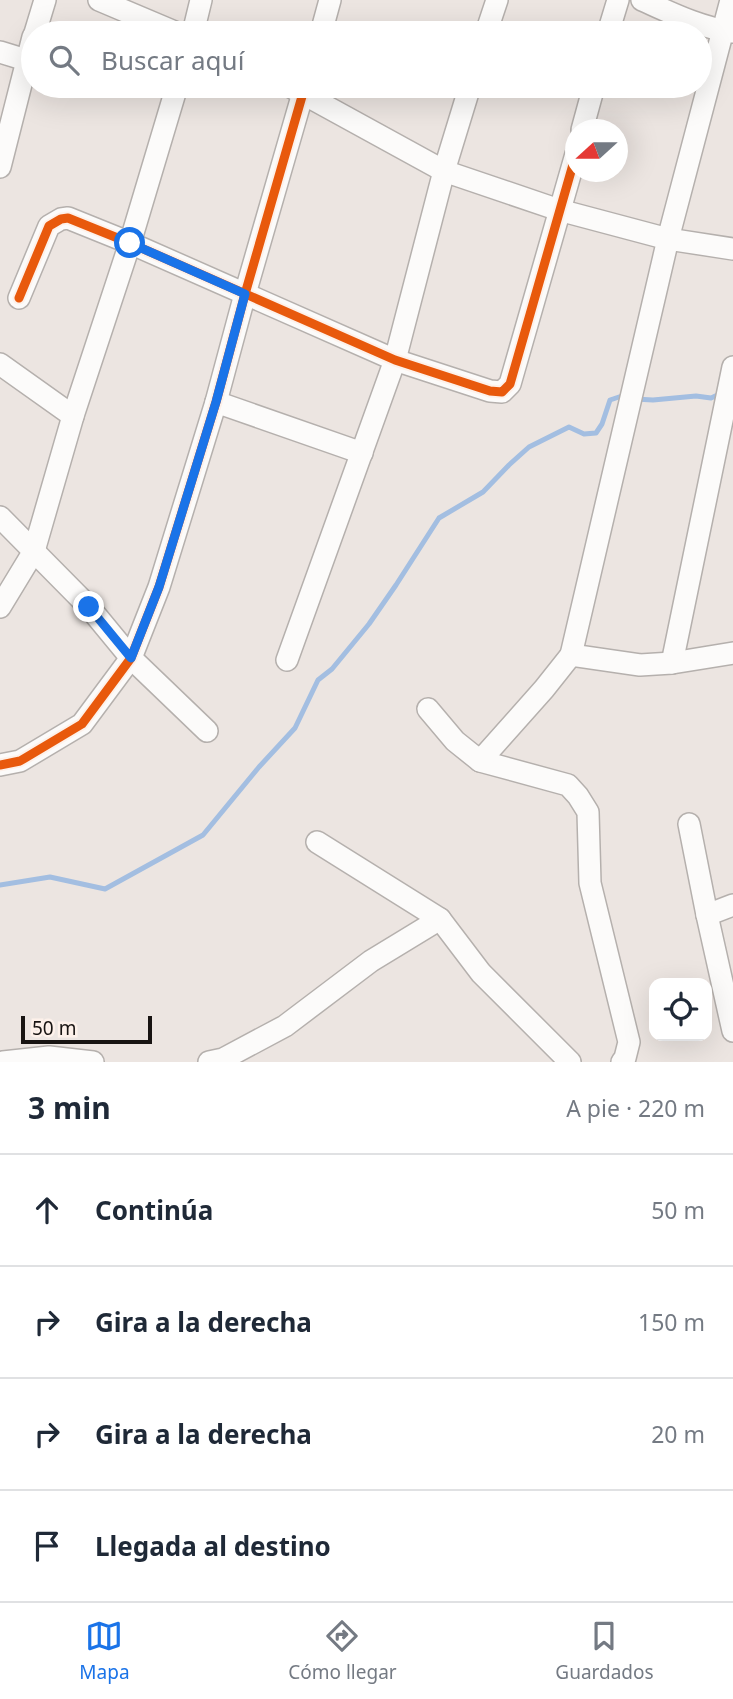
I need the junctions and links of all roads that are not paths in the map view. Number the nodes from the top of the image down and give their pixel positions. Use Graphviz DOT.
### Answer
graph roads {
  1 [pos="45,0"];
  2 [pos="99,0"];
  3 [pos="201,0"];
  4 [pos="330,0"];
  5 [pos="497,0"];
  6 [pos="618,0"];
  7 [pos="642,0"];
  8 [pos="731,0"];
  9 [pos="38,21"];
  10 [pos="149,21"];
  11 [pos="196,21"];
  12 [pos="324,21"];
  13 [pos="490,21"];
  14 [pos="612,21"];
  15 [pos="693,21"];
  16 [pos="728,31"];
  17 [pos="0,52"];
  18 [pos="21,58"];
  19 [pos="21,81"];
  20 [pos="712,86"];
  21 [pos="173,98"];
  22 [pos="296,98"];
  23 [pos="316,98"];
  24 [pos="466,98"];
  25 [pos="591,98"];
  26 [pos="709,98"];
  27 [pos="585,119"];
  28 [pos="0,167"];
  29 [pos="444,171"];
  30 [pos="568,182"];
  31 [pos="559,210"];
  32 [pos="668,239"];
  33 [pos="130,243"];
  34 [pos="733,249"];
  35 [pos="245,294"];
  36 [pos="19,298"];
  37 [pos="395,360"];
  38 [pos="0,364"];
  39 [pos="733,367"];
  40 [pos="216,402"];
  41 [pos="73,416"];
  42 [pos="362,453"];
  43 [pos="0,517"];
  44 [pos="34,551"];
  45 [pos="0,607"];
  46 [pos="733,653"];
  47 [pos="571,655"];
  48 [pos="131,658"];
  49 [pos="287,660"];
  50 [pos="672,663"];
  51 [pos="428,709"];
  52 [pos="206,731"];
  53 [pos="480,761"];
  54 [pos="0,765"];
  55 [pos="689,824"];
  56 [pos="317,842"];
  57 [pos="733,905"];
  58 [pos="707,915"];
  59 [pos="440,919"];
  60 [pos="733,1031"];
  61 [pos="50,1060"];
  62 [pos="3,1062"];
  63 [pos="93,1062"];
  64 [pos="209,1062"];
  65 [pos="570,1062"];
  66 [pos="622,1062"];
  1 -- 9 [label="street"];
  2 -- 10 [label="street"];
  3 -- 11 [label="street"];
  4 -- 12 [label="street"];
  5 -- 13 [label="street"];
  6 -- 14 [label="street"];
  7 -- 15 [label="street"];
  8 -- 16 [label="street"];
  16 -- 20 [label="street"];
  17 -- 18 [label="street"];
  19 -- 28 [label="street"];
  21 -- 33 [label="street"];
  22 -- 35 [label="street"];
  23 -- 29 [label="street"];
  24 -- 29 [label="street"];
  25 -- 27 [label="street"];
  26 -- 32 [label="street"];
  29 -- 31 [label="street"];
  29 -- 37 [label="street"];
  30 -- 31 [label="street"];
  31 -- 32 [label="street"];
  31 -- 37 [label="street"];
  32 -- 34 [label="street"];
  32 -- 47 [label="street"];
  33 -- 35 [label="street"];
  33 -- 36 [label="street"];
  33 -- 41 [label="street"];
  35 -- 37 [label="street"];
  35 -- 40 [label="street"];
  37 -- 42 [label="street"];
  38 -- 41 [label="street"];
  39 -- 50 [label="street"];
  40 -- 42 [label="street"];
  40 -- 48 [label="street"];
  41 -- 44 [label="street"];
  42 -- 49 [label="street"];
  43 -- 44 [label="street"];
  44 -- 45 [label="street"];
  44 -- 48 [label="street"];
  46 -- 50 [label="street"];
  47 -- 50 [label="street"];
  47 -- 53 [label="street"];
  48 -- 52 [label="street"];
  48 -- 54 [label="street"];
  51 -- 53 [label="street"];
  53 -- 66 [label="street"];
  55 -- 58 [label="street"];
  56 -- 59 [label="street"];
  57 -- 58 [label="street"];
  58 -- 60 [label="street"];
  59 -- 64 [label="street"];
  59 -- 65 [label="street"];
  61 -- 62 [label="street"];
  61 -- 63 [label="street"];
}
